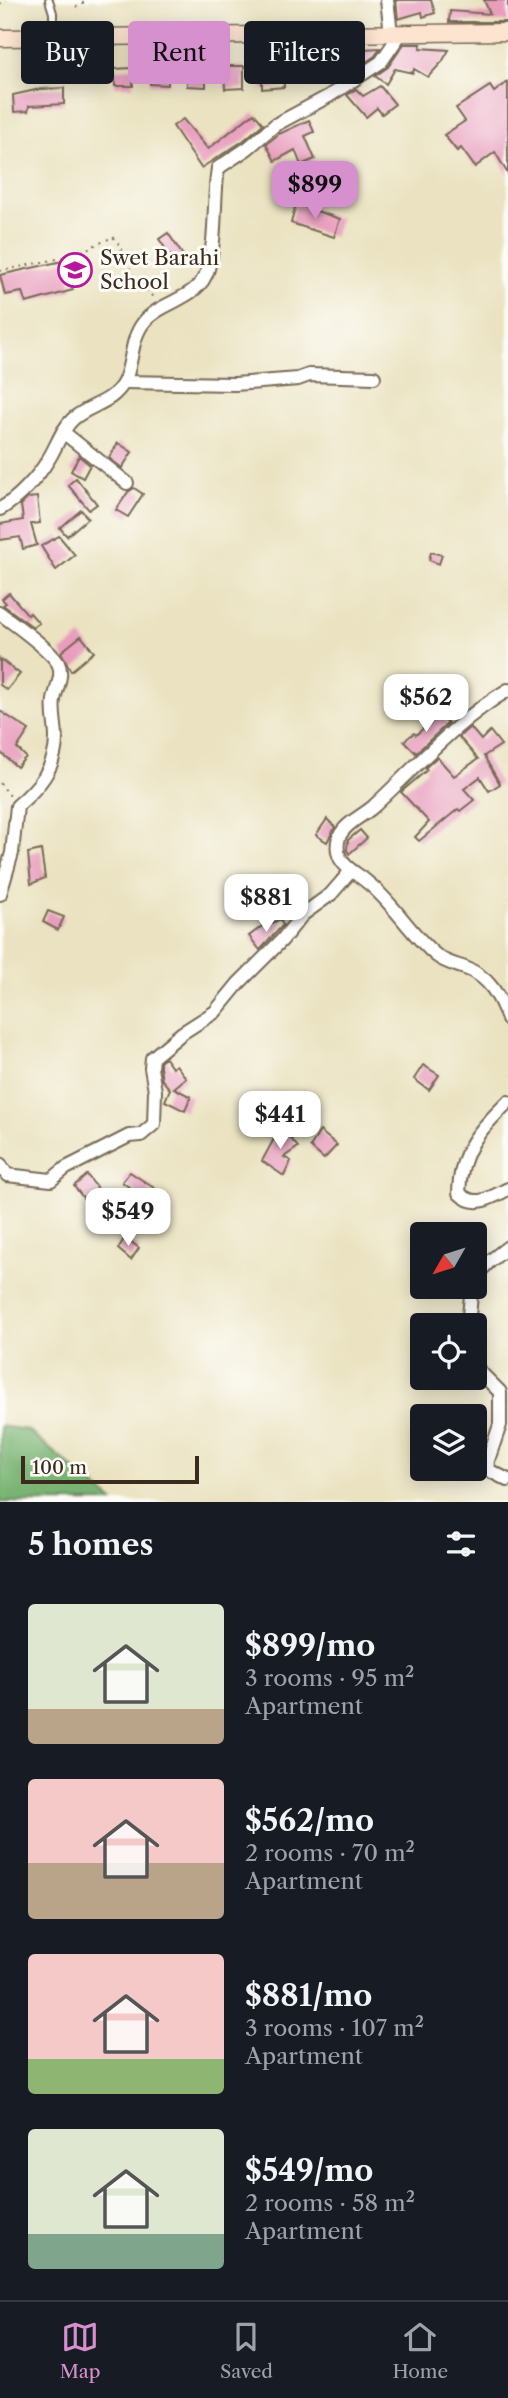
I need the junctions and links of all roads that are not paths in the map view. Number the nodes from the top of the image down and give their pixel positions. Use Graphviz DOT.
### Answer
graph roads {
  1 [pos="49,0"];
  2 [pos="387,0"];
  3 [pos="53,21"];
  4 [pos="508,32"];
  5 [pos="396,33"];
  6 [pos="114,36"];
  7 [pos="0,38"];
  8 [pos="21,38"];
  9 [pos="373,377"];
  10 [pos="124,382"];
  11 [pos="62,432"];
  12 [pos="127,483"];
  13 [pos="0,509"];
  14 [pos="0,613"];
  15 [pos="508,690"];
  16 [pos="351,871"];
  17 [pos="0,894"];
  18 [pos="508,1019"];
  19 [pos="508,1102"];
  20 [pos="0,1164"];
  21 [pos="508,1189"];
  22 [pos="508,1247"];
  23 [pos="487,1264"];
  24 [pos="487,1378"];
  25 [pos="508,1480"];
  1 -- 3 [label="lane"];
  2 -- 5 [label="street"];
  4 -- 5 [label="main road"];
  5 -- 6 [label="main road"];
  5 -- 10 [label="street"];
  7 -- 8 [label="main road"];
  9 -- 10 [label="street"];
  10 -- 11 [label="street"];
  11 -- 12 [label="street"];
  11 -- 13 [label="street"];
  14 -- 17 [label="street"];
  15 -- 16 [label="street"];
  16 -- 18 [label="street"];
  16 -- 20 [label="street"];
  19 -- 21 [label="street"];
  22 -- 23 [label="street"];
  24 -- 25 [label="street"];
}
